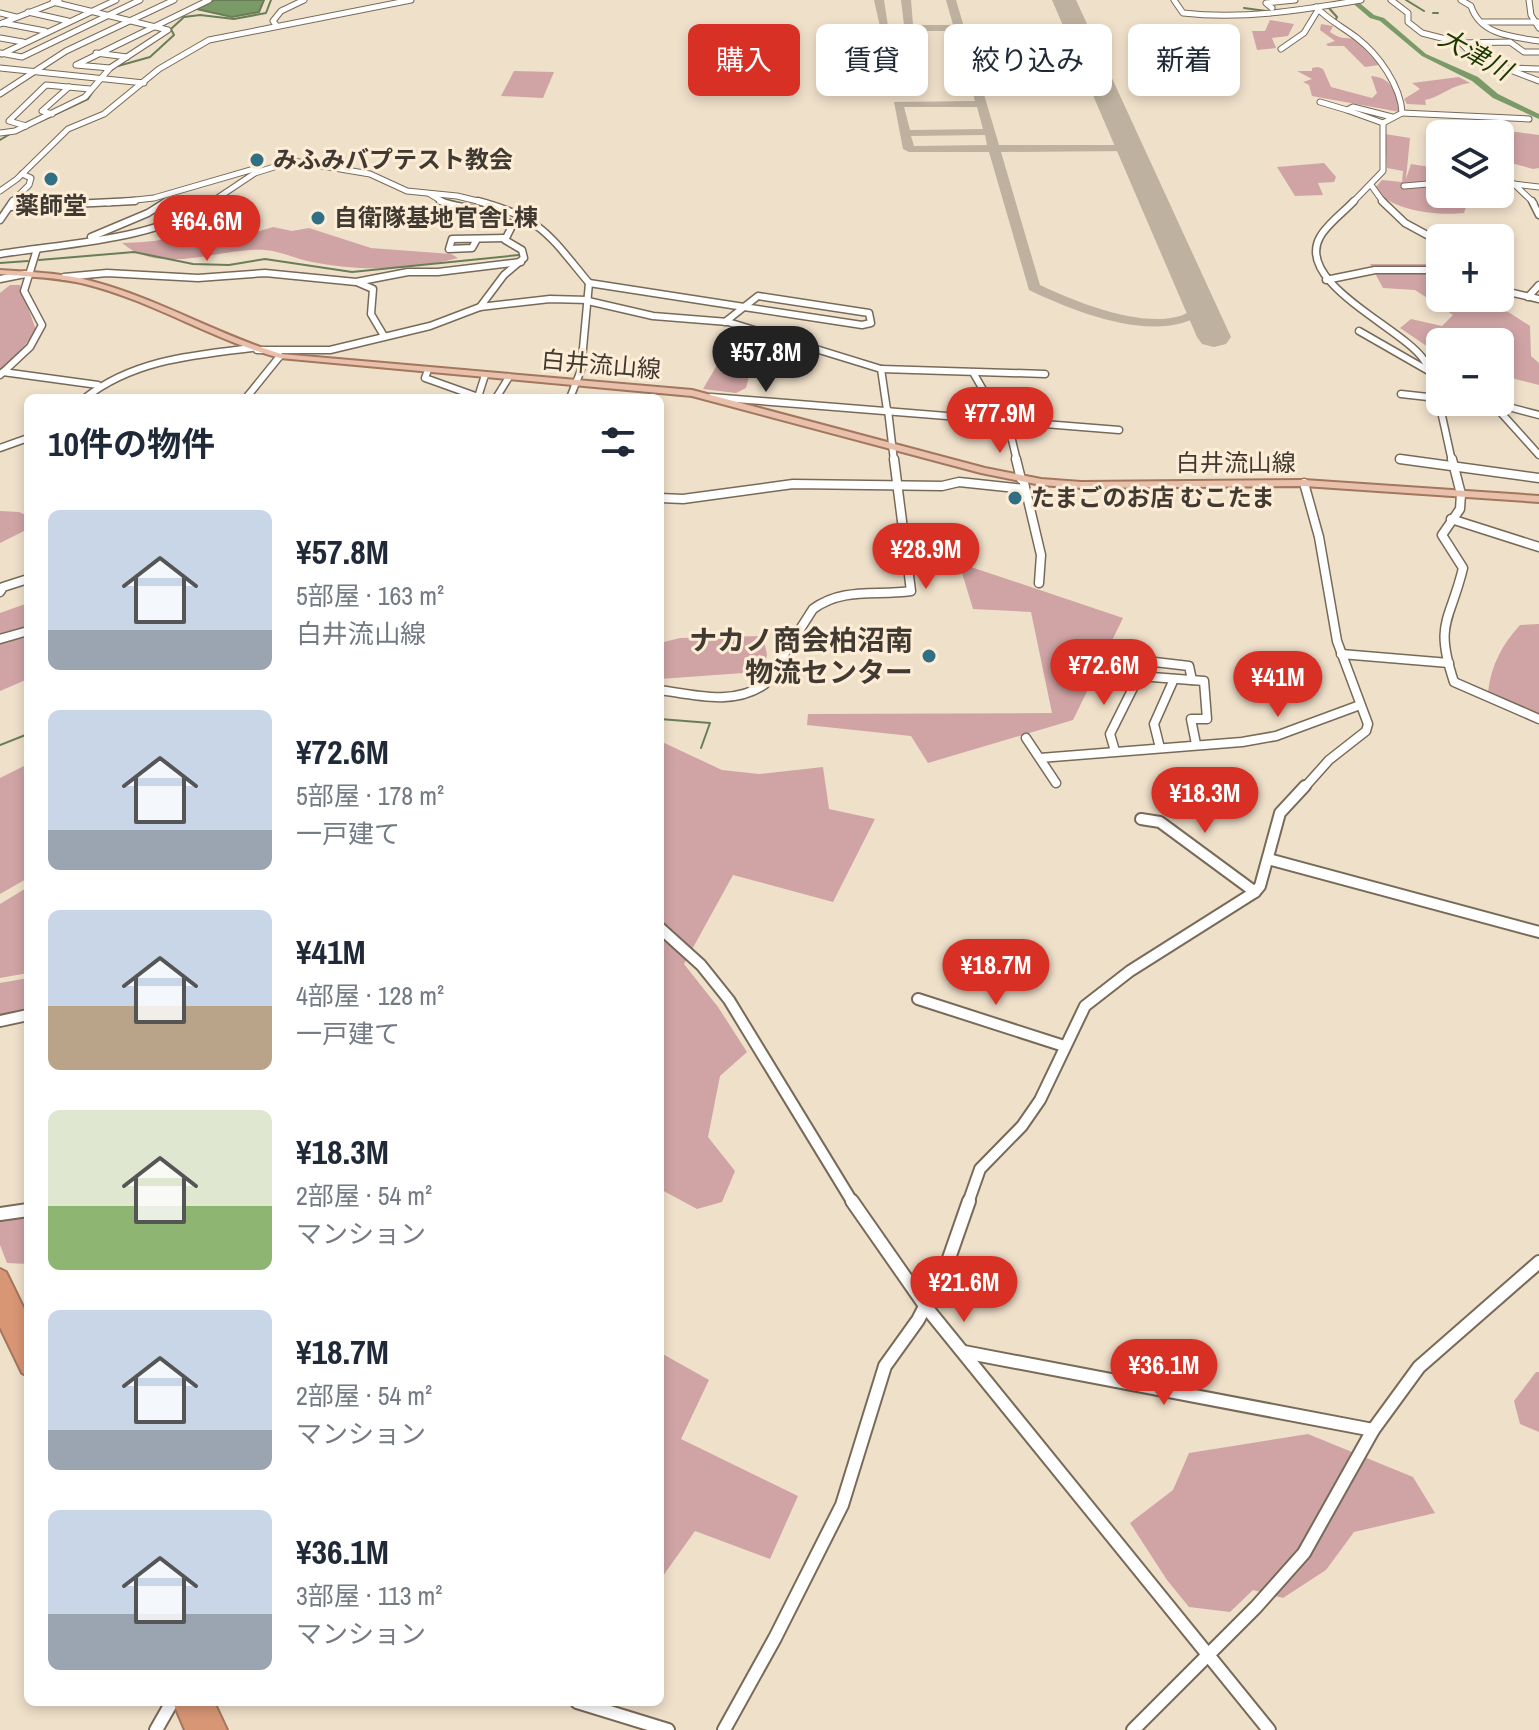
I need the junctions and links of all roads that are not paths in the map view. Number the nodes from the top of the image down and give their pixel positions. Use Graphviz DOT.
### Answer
graph roads {
  1 [pos="63,0"];
  2 [pos="113,0"];
  3 [pos="140,0"];
  4 [pos="174,0"];
  5 [pos="209,0"];
  6 [pos="304,0"];
  7 [pos="411,0"];
  8 [pos="1174,0"];
  9 [pos="1295,0"];
  10 [pos="1304,0"];
  11 [pos="1360,0"];
  12 [pos="1391,0"];
  13 [pos="1461,0"];
  14 [pos="1529,0"];
  15 [pos="53,2"];
  16 [pos="41,3"];
  17 [pos="374,3"];
  18 [pos="1283,4"];
  19 [pos="1263,8"];
  20 [pos="1319,8"];
  21 [pos="1529,10"];
  22 [pos="1539,10"];
  23 [pos="0,11"];
  24 [pos="91,11"];
  25 [pos="1291,11"];
  26 [pos="27,12"];
  27 [pos="108,15"];
  28 [pos="16,17"];
  29 [pos="132,20"];
  30 [pos="68,21"];
  31 [pos="1481,22"];
  32 [pos="1537,22"];
  33 [pos="2,23"];
  34 [pos="156,25"];
  35 [pos="276,25"];
  36 [pos="1539,28"];
  37 [pos="45,31"];
  38 [pos="1499,33"];
  39 [pos="1487,36"];
  40 [pos="1436,37"];
  41 [pos="0,38"];
  42 [pos="1539,41"];
  43 [pos="23,42"];
  44 [pos="1492,42"];
  45 [pos="1461,43"];
  46 [pos="1281,49"];
  47 [pos="1539,52"];
  48 [pos="96,53"];
  49 [pos="1,54"];
  50 [pos="127,57"];
  51 [pos="0,68"];
  52 [pos="110,68"];
  53 [pos="1501,68"];
  54 [pos="1539,69"];
  55 [pos="30,72"];
  56 [pos="102,79"];
  57 [pos="1539,81"];
  58 [pos="144,83"];
  59 [pos="69,87"];
  60 [pos="90,89"];
  61 [pos="0,94"];
  62 [pos="1320,102"];
  63 [pos="1347,110"];
  64 [pos="1402,113"];
  65 [pos="52,114"];
  66 [pos="1392,117"];
  67 [pos="1529,119"];
  68 [pos="1383,123"];
  69 [pos="26,126"];
  70 [pos="0,133"];
  71 [pos="264,168"];
  72 [pos="22,174"];
  73 [pos="1426,184"];
  74 [pos="1514,184"];
  75 [pos="1371,185"];
  76 [pos="1404,186"];
  77 [pos="1539,187"];
  78 [pos="0,191"];
  79 [pos="182,192"];
  80 [pos="430,194"];
  81 [pos="10,207"];
  82 [pos="1539,215"];
  83 [pos="0,220"];
  84 [pos="1426,234"];
  85 [pos="506,238"];
  86 [pos="477,239"];
  87 [pos="85,241"];
  88 [pos="37,249"];
  89 [pos="0,254"];
  90 [pos="521,262"];
  91 [pos="1426,270"];
  92 [pos="0,272"];
  93 [pos="27,275"];
  94 [pos="64,277"];
  95 [pos="0,279"];
  96 [pos="1326,280"];
  97 [pos="356,282"];
  98 [pos="589,283"];
  99 [pos="1539,285"];
  100 [pos="1514,294"];
  101 [pos="1528,297"];
  102 [pos="1539,299"];
  103 [pos="588,301"];
  104 [pos="480,307"];
  105 [pos="743,307"];
  106 [pos="725,322"];
  107 [pos="1359,331"];
  108 [pos="384,336"];
  109 [pos="254,349"];
  110 [pos="280,356"];
  111 [pos="1426,367"];
  112 [pos="881,369"];
  113 [pos="1426,369"];
  114 [pos="428,370"];
  115 [pos="1,374"];
  116 [pos="974,374"];
  117 [pos="1045,374"];
  118 [pos="485,375"];
  119 [pos="509,377"];
  120 [pos="575,383"];
  121 [pos="98,385"];
  122 [pos="89,394"];
  123 [pos="249,394"];
  124 [pos="469,394"];
  125 [pos="481,394"];
  126 [pos="498,394"];
  127 [pos="571,394"];
  128 [pos="1401,394"];
  129 [pos="711,397"];
  130 [pos="1426,397"];
  131 [pos="1514,409"];
  132 [pos="888,410"];
  133 [pos="1539,415"];
  134 [pos="1442,416"];
  135 [pos="1503,416"];
  136 [pos="1000,421"];
  137 [pos="1119,430"];
  138 [pos="24,439"];
  139 [pos="893,446"];
  140 [pos="0,448"];
  141 [pos="1539,455"];
  142 [pos="1400,459"];
  143 [pos="1456,467"];
  144 [pos="1539,478"];
  145 [pos="1023,482"];
  146 [pos="1304,483"];
  147 [pos="898,486"];
  148 [pos="1461,494"];
  149 [pos="664,498"];
  150 [pos="1539,499"];
  151 [pos="1451,519"];
  152 [pos="1539,547"];
  153 [pos="24,580"];
  154 [pos="1039,583"];
  155 [pos="0,592"];
  156 [pos="24,632"];
  157 [pos="0,639"];
  158 [pos="1341,654"];
  159 [pos="1112,657"];
  160 [pos="1139,661"];
  161 [pos="1449,663"];
  162 [pos="1139,676"];
  163 [pos="1174,679"];
  164 [pos="1192,680"];
  165 [pos="664,690"];
  166 [pos="1360,705"];
  167 [pos="1539,719"];
  168 [pos="1026,738"];
  169 [pos="1196,744"];
  170 [pos="1160,748"];
  171 [pos="1115,751"];
  172 [pos="1040,758"];
  173 [pos="1056,783"];
  174 [pos="1141,819"];
  175 [pos="1268,859"];
  176 [pos="1255,892"];
  177 [pos="664,932"];
  178 [pos="1539,932"];
  179 [pos="918,999"];
  180 [pos="24,1016"];
  181 [pos="0,1021"];
  182 [pos="1064,1046"];
  183 [pos="24,1211"];
  184 [pos="0,1214"];
  185 [pos="1539,1262"];
  186 [pos="0,1278"];
  187 [pos="0,1307"];
  188 [pos="926,1307"];
  189 [pos="24,1329"];
  190 [pos="964,1352"];
  191 [pos="24,1358"];
  192 [pos="1373,1430"];
  193 [pos="1207,1653"];
  194 [pos="170,1706"];
  195 [pos="186,1706"];
  196 [pos="205,1706"];
  197 [pos="590,1706"];
  198 [pos="156,1730"];
  199 [pos="196,1730"];
  200 [pos="216,1730"];
  201 [pos="668,1730"];
  202 [pos="724,1730"];
  203 [pos="1133,1730"];
  204 [pos="1269,1730"];
  1 -- 15 [label="street"];
  2 -- 24 [label="street"];
  3 -- 27 [label="street"];
  4 -- 29 [label="street"];
  5 -- 34 [label="street"];
  6 -- 35 [label="street"];
  7 -- 17 [label="street"];
  8 -- 25 [label="street"];
  9 -- 18 [label="street"];
  10 -- 20 [label="street"];
  11 -- 20 [label="street"];
  12 -- 40 [label="street"];
  13 -- 31 [label="street"];
  14 -- 21 [label="street"];
  15 -- 16 [label="street"];
  15 -- 24 [label="street"];
  16 -- 26 [label="street"];
  17 -- 35 [label="street"];
  18 -- 19 [label="street"];
  18 -- 25 [label="street"];
  20 -- 25 [label="street"];
  20 -- 46 [label="street"];
  20 -- 64 [label="street"];
  21 -- 22 [label="street"];
  21 -- 32 [label="street"];
  23 -- 28 [label="street"];
  24 -- 27 [label="street"];
  24 -- 30 [label="street"];
  26 -- 28 [label="street"];
  26 -- 30 [label="street"];
  27 -- 29 [label="street"];
  27 -- 49 [label="street"];
  28 -- 33 [label="street"];
  29 -- 34 [label="street"];
  29 -- 55 [label="street"];
  30 -- 37 [label="street"];
  31 -- 32 [label="street"];
  31 -- 38 [label="street"];
  32 -- 36 [label="street"];
  33 -- 37 [label="street"];
  34 -- 48 [label="street"];
  34 -- 50 [label="street"];
  35 -- 58 [label="street"];
  37 -- 43 [label="street"];
  38 -- 39 [label="street"];
  38 -- 42 [label="street"];
  39 -- 40 [label="street"];
  39 -- 44 [label="street"];
  40 -- 45 [label="street"];
  41 -- 43 [label="street"];
  43 -- 49 [label="street"];
  44 -- 45 [label="street"];
  44 -- 47 [label="street"];
  45 -- 53 [label="street"];
  48 -- 50 [label="street"];
  48 -- 52 [label="street"];
  50 -- 52 [label="street"];
  51 -- 55 [label="street"];
  52 -- 56 [label="street"];
  53 -- 54 [label="street"];
  53 -- 57 [label="street"];
  55 -- 56 [label="street"];
  55 -- 61 [label="street"];
  56 -- 58 [label="street"];
  56 -- 60 [label="street"];
  58 -- 72 [label="street"];
  59 -- 60 [label="street"];
  59 -- 65 [label="street"];
  59 -- 69 [label="street"];
  60 -- 65 [label="street"];
  62 -- 63 [label="street"];
  63 -- 66 [label="street"];
  63 -- 68 [label="street"];
  64 -- 66 [label="street"];
  64 -- 67 [label="street"];
  65 -- 69 [label="street"];
  66 -- 68 [label="street"];
  68 -- 75 [label="street"];
  69 -- 70 [label="street"];
  71 -- 79 [label="street"];
  71 -- 80 [label="street"];
  71 -- 87 [label="street"];
  72 -- 78 [label="street"];
  72 -- 81 [label="street"];
  73 -- 76 [label="street"];
  74 -- 77 [label="street"];
  74 -- 82 [label="street"];
  75 -- 84 [label="street"];
  75 -- 96 [label="street"];
  79 -- 81 [label="street"];
  79 -- 87 [label="street"];
  80 -- 85 [label="street"];
  80 -- 98 [label="street"];
  81 -- 83 [label="street"];
  85 -- 86 [label="street"];
  85 -- 90 [label="street"];
  87 -- 88 [label="street"];
  88 -- 89 [label="street"];
  88 -- 93 [label="street"];
  90 -- 97 [label="street"];
  90 -- 104 [label="street"];
  91 -- 96 [label="street"];
  92 -- 93 [label="main road, 白井流山線"];
  93 -- 94 [label="main road, 白井流山線"];
  93 -- 95 [label="street"];
  93 -- 115 [label="street"];
  94 -- 97 [label="street"];
  94 -- 109 [label="main road, 白井流山線"];
  96 -- 111 [label="street"];
  97 -- 108 [label="street"];
  98 -- 103 [label="street"];
  98 -- 105 [label="street"];
  99 -- 101 [label="street"];
  100 -- 101 [label="street"];
  101 -- 102 [label="street"];
  103 -- 104 [label="street"];
  103 -- 106 [label="street"];
  103 -- 120 [label="street"];
  104 -- 108 [label="street"];
  105 -- 105 [label="street"];
  105 -- 106 [label="street"];
  106 -- 112 [label="street"];
  107 -- 113 [label="street"];
  108 -- 109 [label="street"];
  109 -- 110 [label="main road, 白井流山線"];
  109 -- 121 [label="street"];
  110 -- 114 [label="main road, 白井流山線"];
  110 -- 123 [label="street"];
  112 -- 116 [label="street"];
  112 -- 132 [label="street"];
  114 -- 118 [label="main road, 白井流山線"];
  114 -- 124 [label="street"];
  115 -- 121 [label="street"];
  116 -- 117 [label="street"];
  116 -- 136 [label="street"];
  118 -- 119 [label="main road, 白井流山線"];
  118 -- 125 [label="street"];
  119 -- 120 [label="main road, 白井流山線"];
  119 -- 126 [label="street"];
  120 -- 127 [label="street"];
  120 -- 129 [label="main road, 白井流山線"];
  121 -- 122 [label="street"];
  128 -- 130 [label="street"];
  129 -- 132 [label="street"];
  129 -- 139 [label="main road, 白井流山線"];
  131 -- 133 [label="street"];
  132 -- 136 [label="street"];
  132 -- 139 [label="street"];
  134 -- 143 [label="street"];
  135 -- 141 [label="street"];
  136 -- 137 [label="street"];
  136 -- 145 [label="street"];
  138 -- 140 [label="street"];
  139 -- 145 [label="main road, 白井流山線"];
  139 -- 147 [label="street"];
  142 -- 143 [label="street"];
  143 -- 144 [label="street"];
  143 -- 148 [label="street"];
  145 -- 146 [label="main road, 白井流山線"];
  145 -- 147 [label="street"];
  145 -- 154 [label="street"];
  146 -- 148 [label="main road, 白井流山線"];
  146 -- 158 [label="street"];
  147 -- 149 [label="street"];
  147 -- 165 [label="street"];
  148 -- 150 [label="main road, 白井流山線"];
  148 -- 151 [label="street"];
  151 -- 152 [label="street"];
  151 -- 161 [label="street"];
  153 -- 155 [label="street"];
  156 -- 157 [label="street"];
  158 -- 161 [label="street"];
  158 -- 166 [label="street"];
  159 -- 160 [label="street"];
  160 -- 162 [label="street"];
  160 -- 164 [label="street"];
  161 -- 167 [label="street"];
  162 -- 163 [label="street"];
  162 -- 171 [label="street"];
  163 -- 164 [label="street"];
  163 -- 170 [label="street"];
  164 -- 169 [label="street"];
  166 -- 169 [label="street"];
  166 -- 175 [label="street"];
  168 -- 172 [label="street"];
  169 -- 170 [label="street"];
  170 -- 171 [label="street"];
  171 -- 172 [label="street"];
  172 -- 173 [label="street"];
  174 -- 176 [label="street"];
  175 -- 176 [label="street"];
  175 -- 178 [label="street"];
  176 -- 182 [label="street"];
  177 -- 188 [label="street"];
  179 -- 182 [label="street"];
  180 -- 181 [label="street"];
  182 -- 188 [label="street"];
  183 -- 184 [label="street"];
  185 -- 192 [label="street"];
  186 -- 189 [label="highway"];
  187 -- 191 [label="highway"];
  188 -- 190 [label="street"];
  188 -- 202 [label="street"];
  190 -- 192 [label="street"];
  190 -- 193 [label="street"];
  192 -- 193 [label="street"];
  193 -- 203 [label="street"];
  193 -- 204 [label="street"];
  194 -- 198 [label="street"];
  195 -- 199 [label="highway"];
  196 -- 200 [label="highway"];
  197 -- 201 [label="street"];
}
